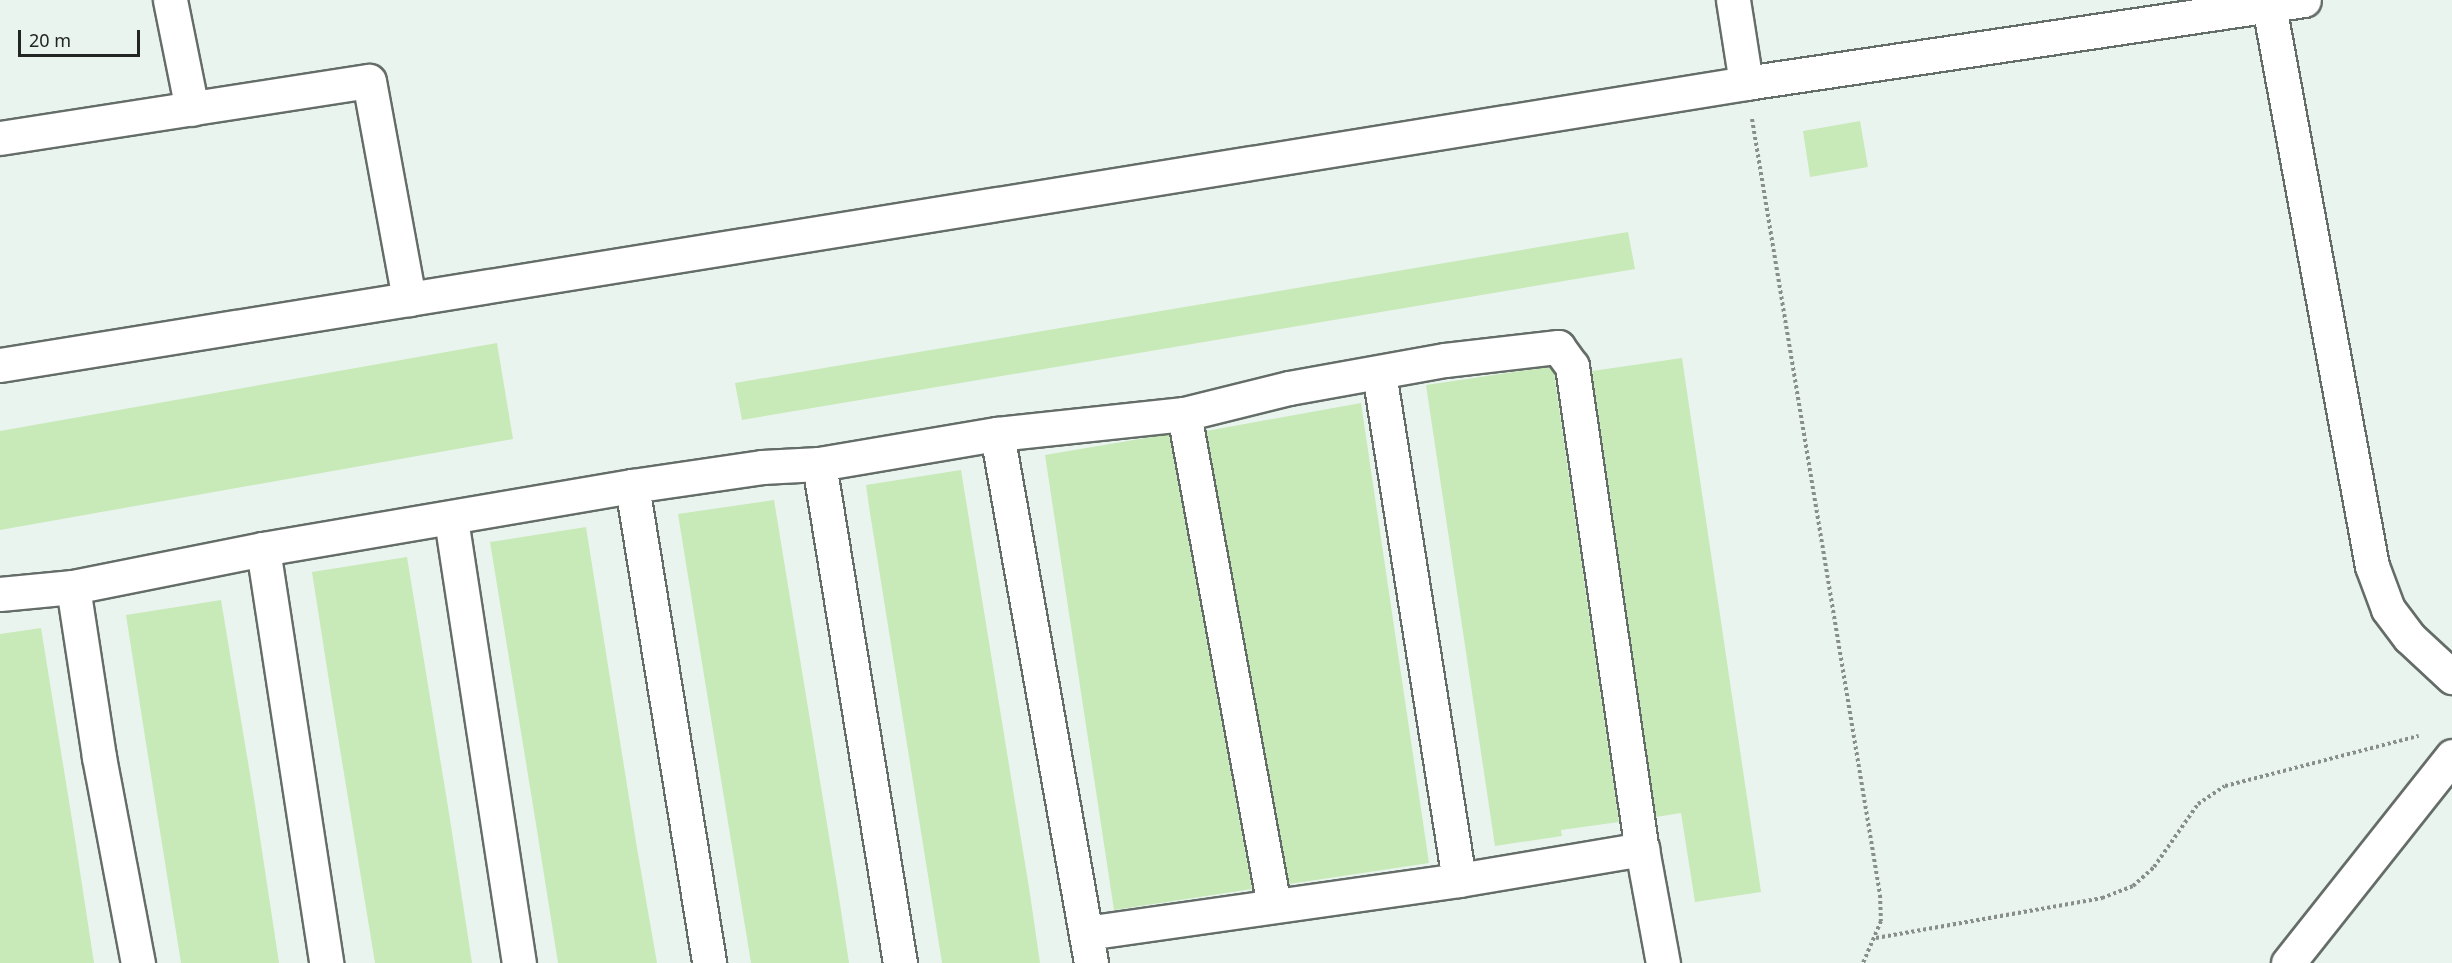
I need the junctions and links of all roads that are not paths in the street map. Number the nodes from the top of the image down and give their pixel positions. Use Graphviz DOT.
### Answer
graph roads {
  1 [pos="170,0"];
  2 [pos="1733,0"];
  3 [pos="2304,0"];
  4 [pos="2269,6"];
  5 [pos="1746,83"];
  6 [pos="192,109"];
  7 [pos="0,138"];
  8 [pos="409,299"];
  9 [pos="0,365"];
  10 [pos="1379,373"];
  11 [pos="1184,414"];
  12 [pos="997,434"];
  13 [pos="819,464"];
  14 [pos="632,486"];
  15 [pos="451,519"];
  16 [pos="263,549"];
  17 [pos="73,587"];
  18 [pos="0,594"];
  19 [pos="2452,677"];
  20 [pos="2441,745"];
  21 [pos="1642,849"];
  22 [pos="1459,880"];
  23 [pos="1274,906"];
  24 [pos="1088,948"];
  25 [pos="138,963"];
  26 [pos="326,963"];
  27 [pos="519,963"];
  28 [pos="709,963"];
  29 [pos="900,963"];
  30 [pos="1663,963"];
  31 [pos="2288,963"];
  1 -- 6 [label="street"];
  2 -- 5 [label="street"];
  3 -- 4 [label="street"];
  4 -- 5 [label="street"];
  4 -- 19 [label="street"];
  5 -- 8 [label="street"];
  6 -- 7 [label="street"];
  6 -- 8 [label="street"];
  8 -- 9 [label="street"];
  10 -- 11 [label="street"];
  10 -- 21 [label="street"];
  10 -- 22 [label="street"];
  11 -- 12 [label="street"];
  11 -- 23 [label="street"];
  12 -- 13 [label="street"];
  12 -- 24 [label="street"];
  13 -- 14 [label="street"];
  13 -- 29 [label="street"];
  14 -- 15 [label="street"];
  14 -- 28 [label="street"];
  15 -- 16 [label="street"];
  15 -- 27 [label="street"];
  16 -- 17 [label="street"];
  16 -- 26 [label="street"];
  17 -- 18 [label="street"];
  17 -- 25 [label="street"];
  20 -- 31 [label="street"];
  21 -- 22 [label="street"];
  21 -- 30 [label="street"];
  22 -- 23 [label="street"];
  23 -- 24 [label="street"];
}
